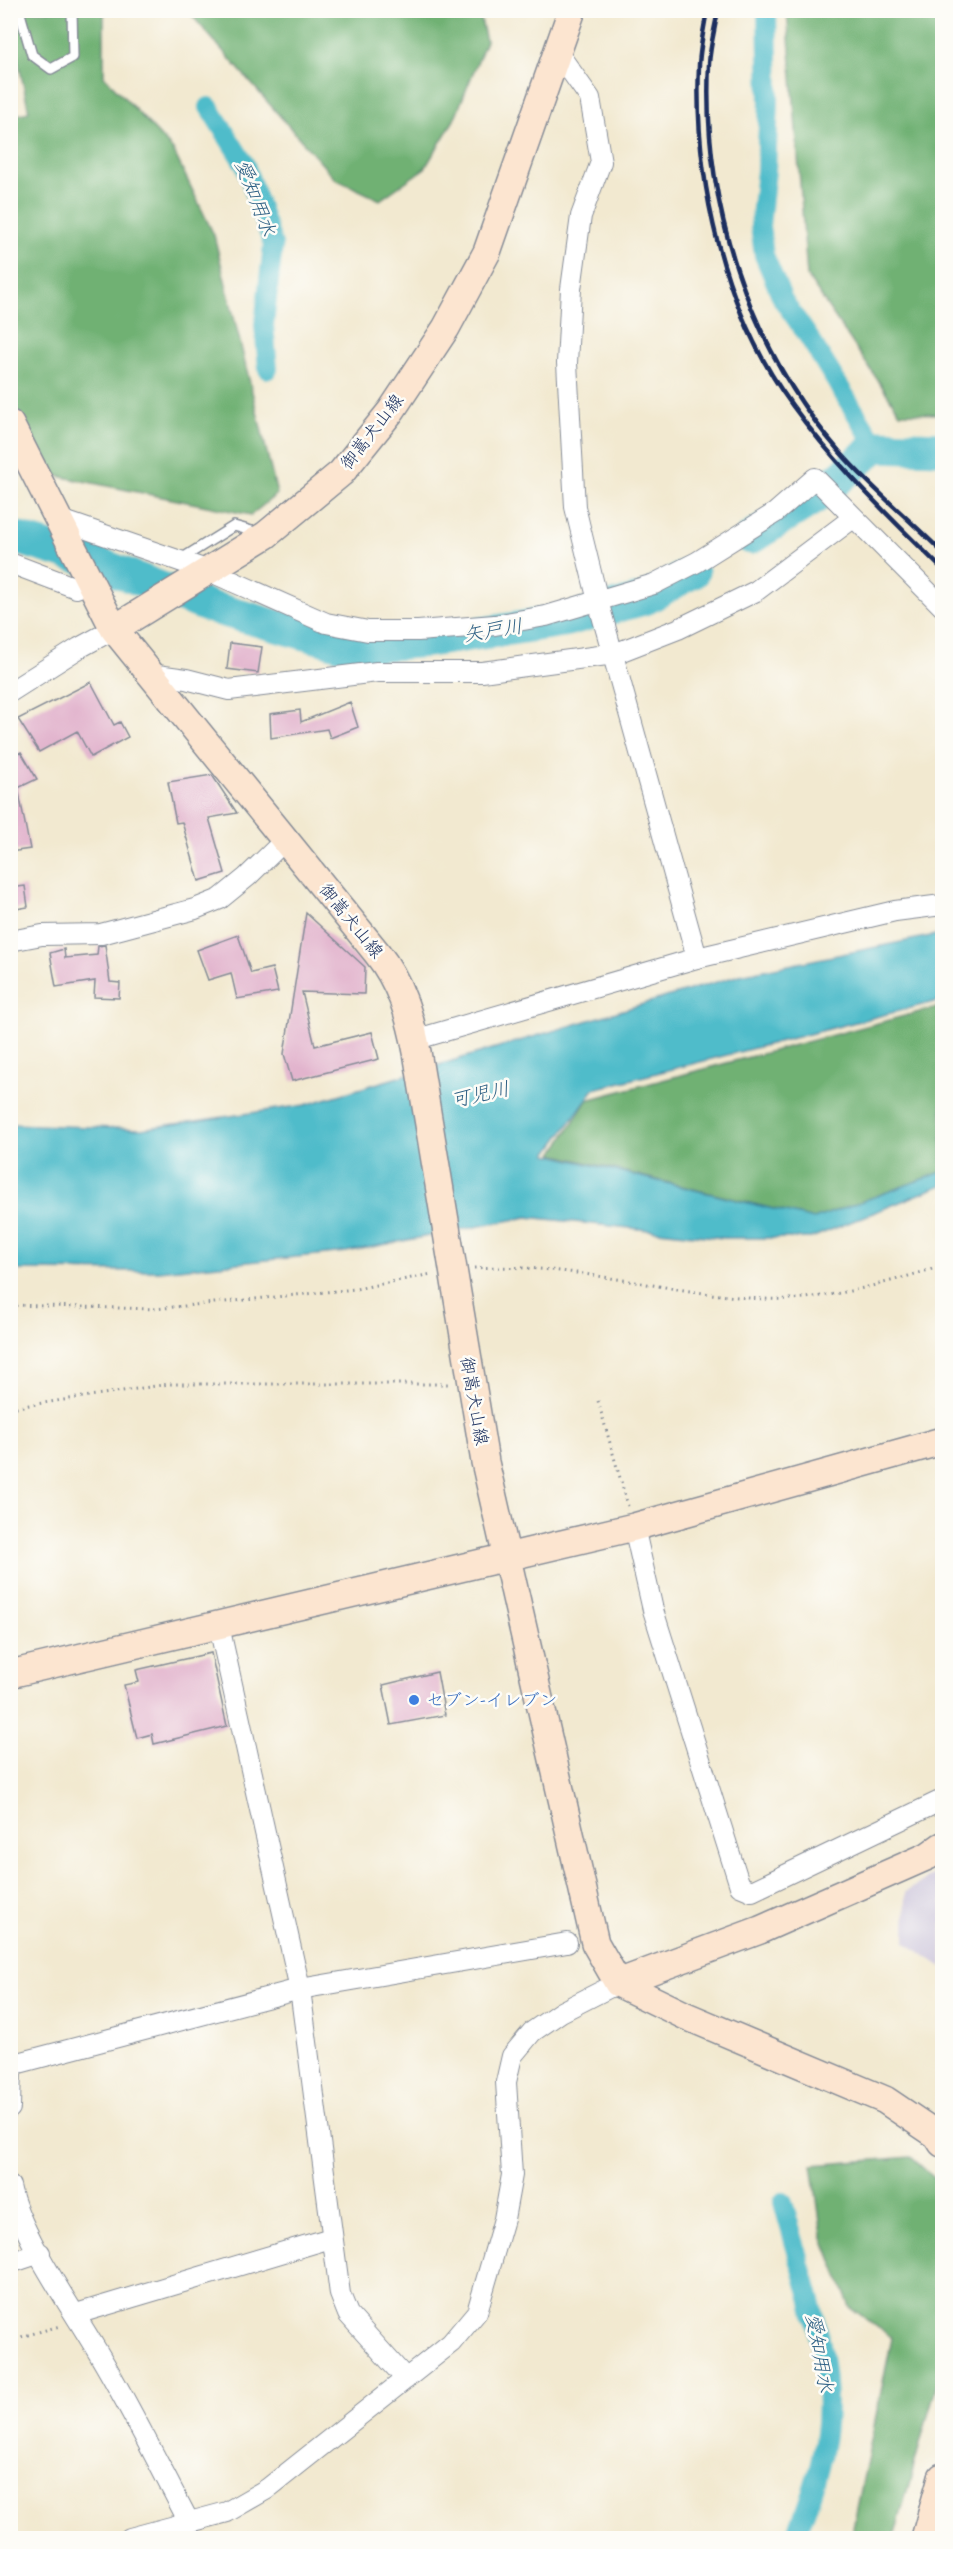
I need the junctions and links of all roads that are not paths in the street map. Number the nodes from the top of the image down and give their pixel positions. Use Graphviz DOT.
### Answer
graph roads {
  1 [pos="19,10"];
  2 [pos="72,10"];
  3 [pos="572,10"];
  4 [pos="558,53"];
  5 [pos="10,424"];
  6 [pos="853,518"];
  7 [pos="58,519"];
  8 [pos="266,535"];
  9 [pos="179,560"];
  10 [pos="10,563"];
  11 [pos="208,571"];
  12 [pos="91,583"];
  13 [pos="598,601"];
  14 [pos="942,606"];
  15 [pos="114,629"];
  16 [pos="613,649"];
  17 [pos="150,674"];
  18 [pos="10,692"];
  19 [pos="285,840"];
  20 [pos="942,905"];
  21 [pos="10,941"];
  22 [pos="697,958"];
  23 [pos="415,1046"];
  24 [pos="942,1441"];
  25 [pos="634,1527"];
  26 [pos="507,1556"];
  27 [pos="219,1626"];
  28 [pos="10,1674"];
  29 [pos="942,1800"];
  30 [pos="942,1846"];
  31 [pos="567,1943"];
  32 [pos="618,1983"];
  33 [pos="300,1989"];
  34 [pos="11,2064"];
  35 [pos="10,2108"];
  36 [pos="942,2143"];
  37 [pos="10,2186"];
  38 [pos="330,2238"];
  39 [pos="40,2253"];
  40 [pos="10,2263"];
  41 [pos="77,2317"];
  42 [pos="406,2379"];
  43 [pos="942,2477"];
  44 [pos="189,2522"];
  45 [pos="130,2538"];
  46 [pos="925,2538"];
  1 -- 2 [label="lane"];
  3 -- 4 [label="main road, 御嵩犬山線"];
  4 -- 8 [label="main road, 御嵩犬山線"];
  4 -- 13 [label="street"];
  5 -- 7 [label="main road"];
  6 -- 13 [label="street"];
  6 -- 14 [label="street"];
  6 -- 16 [label="street"];
  7 -- 9 [label="street"];
  7 -- 12 [label="main road"];
  8 -- 9 [label="lane"];
  8 -- 11 [label="main road, 御嵩犬山線"];
  9 -- 11 [label="street"];
  10 -- 12 [label="street"];
  11 -- 13 [label="street"];
  11 -- 15 [label="main road, 御嵩犬山線"];
  12 -- 15 [label="main road"];
  13 -- 16 [label="street"];
  15 -- 17 [label="main road, 御嵩犬山線"];
  15 -- 18 [label="street"];
  16 -- 17 [label="street"];
  16 -- 22 [label="street"];
  17 -- 19 [label="main road, 御嵩犬山線"];
  19 -- 21 [label="street"];
  19 -- 23 [label="main road, 御嵩犬山線"];
  20 -- 22 [label="street"];
  22 -- 23 [label="street"];
  23 -- 26 [label="main road, 御嵩犬山線"];
  24 -- 25 [label="main road"];
  25 -- 26 [label="main road"];
  25 -- 29 [label="street"];
  26 -- 27 [label="main road"];
  26 -- 32 [label="main road, 御嵩犬山線"];
  27 -- 28 [label="main road"];
  27 -- 33 [label="street"];
  30 -- 32 [label="main road"];
  31 -- 33 [label="street"];
  32 -- 36 [label="main road"];
  32 -- 42 [label="street"];
  33 -- 34 [label="street"];
  33 -- 38 [label="street"];
  34 -- 35 [label="street"];
  37 -- 39 [label="street"];
  38 -- 41 [label="street"];
  38 -- 42 [label="street"];
  39 -- 40 [label="street"];
  39 -- 41 [label="street"];
  41 -- 44 [label="street"];
  42 -- 44 [label="street"];
  43 -- 46 [label="main road"];
  44 -- 45 [label="street"];
}
